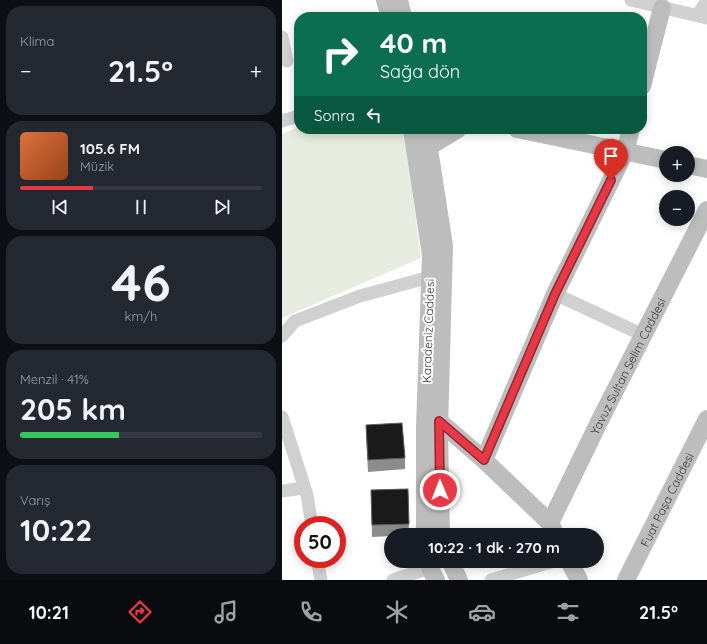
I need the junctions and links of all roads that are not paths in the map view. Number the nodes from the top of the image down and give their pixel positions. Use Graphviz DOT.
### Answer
graph roads {
  1 [pos="385,0"];
  2 [pos="399,0"];
  3 [pos="631,0"];
  4 [pos="707,1"];
  5 [pos="662,8"];
  6 [pos="389,12"];
  7 [pos="402,12"];
  8 [pos="702,17"];
  9 [pos="282,37"];
  10 [pos="289,60"];
  11 [pos="647,66"];
  12 [pos="294,117"];
  13 [pos="282,121"];
  14 [pos="413,134"];
  15 [pos="439,134"];
  16 [pos="540,134"];
  17 [pos="630,134"];
  18 [pos="428,137"];
  19 [pos="625,152"];
  20 [pos="659,159"];
  21 [pos="695,166"];
  22 [pos="707,169"];
  23 [pos="707,210"];
  24 [pos="430,277"];
  25 [pos="555,294"];
  26 [pos="643,335"];
  27 [pos="282,336"];
  28 [pos="282,417"];
  29 [pos="707,418"];
  30 [pos="439,421"];
  31 [pos="484,460"];
  32 [pos="304,488"];
  33 [pos="282,491"];
  34 [pos="310,516"];
  35 [pos="425,528"];
  36 [pos="440,528"];
  37 [pos="552,528"];
  38 [pos="553,528"];
  39 [pos="318,568"];
  40 [pos="453,568"];
  41 [pos="531,568"];
  42 [pos="573,568"];
  43 [pos="432,570"];
  44 [pos="320,580"];
  45 [pos="393,580"];
  46 [pos="459,580"];
  47 [pos="491,580"];
  48 [pos="579,580"];
  49 [pos="626,580"];
  1 -- 6 [label="street"];
  2 -- 7 [label="street"];
  3 -- 5 [label="street"];
  4 -- 8 [label="street"];
  5 -- 8 [label="street"];
  5 -- 11 [label="street"];
  9 -- 10 [label="street"];
  12 -- 13 [label="street"];
  14 -- 24 [label="street, Karadeniz Caddesi"];
  15 -- 18 [label="street"];
  16 -- 19 [label="street"];
  17 -- 19 [label="street"];
  18 -- 30 [label="street, Karadeniz Caddesi"];
  19 -- 20 [label="street"];
  19 -- 25 [label="street"];
  21 -- 22 [label="street"];
  23 -- 26 [label="street, Yavuz Sultan Selim Caddesi"];
  24 -- 27 [label="street"];
  24 -- 35 [label="street, Karadeniz Caddesi"];
  25 -- 26 [label="street"];
  25 -- 31 [label="street"];
  26 -- 38 [label="street, Yavuz Sultan Selim Caddesi"];
  28 -- 32 [label="street"];
  29 -- 49 [label="street, Fuat Paşa Caddesi"];
  30 -- 31 [label="street"];
  30 -- 36 [label="street, Karadeniz Caddesi"];
  31 -- 37 [label="street"];
  32 -- 33 [label="street"];
  32 -- 34 [label="street"];
  39 -- 44 [label="street"];
  40 -- 46 [label="street"];
  41 -- 47 [label="street"];
  42 -- 48 [label="street"];
  43 -- 45 [label="street"];
}
